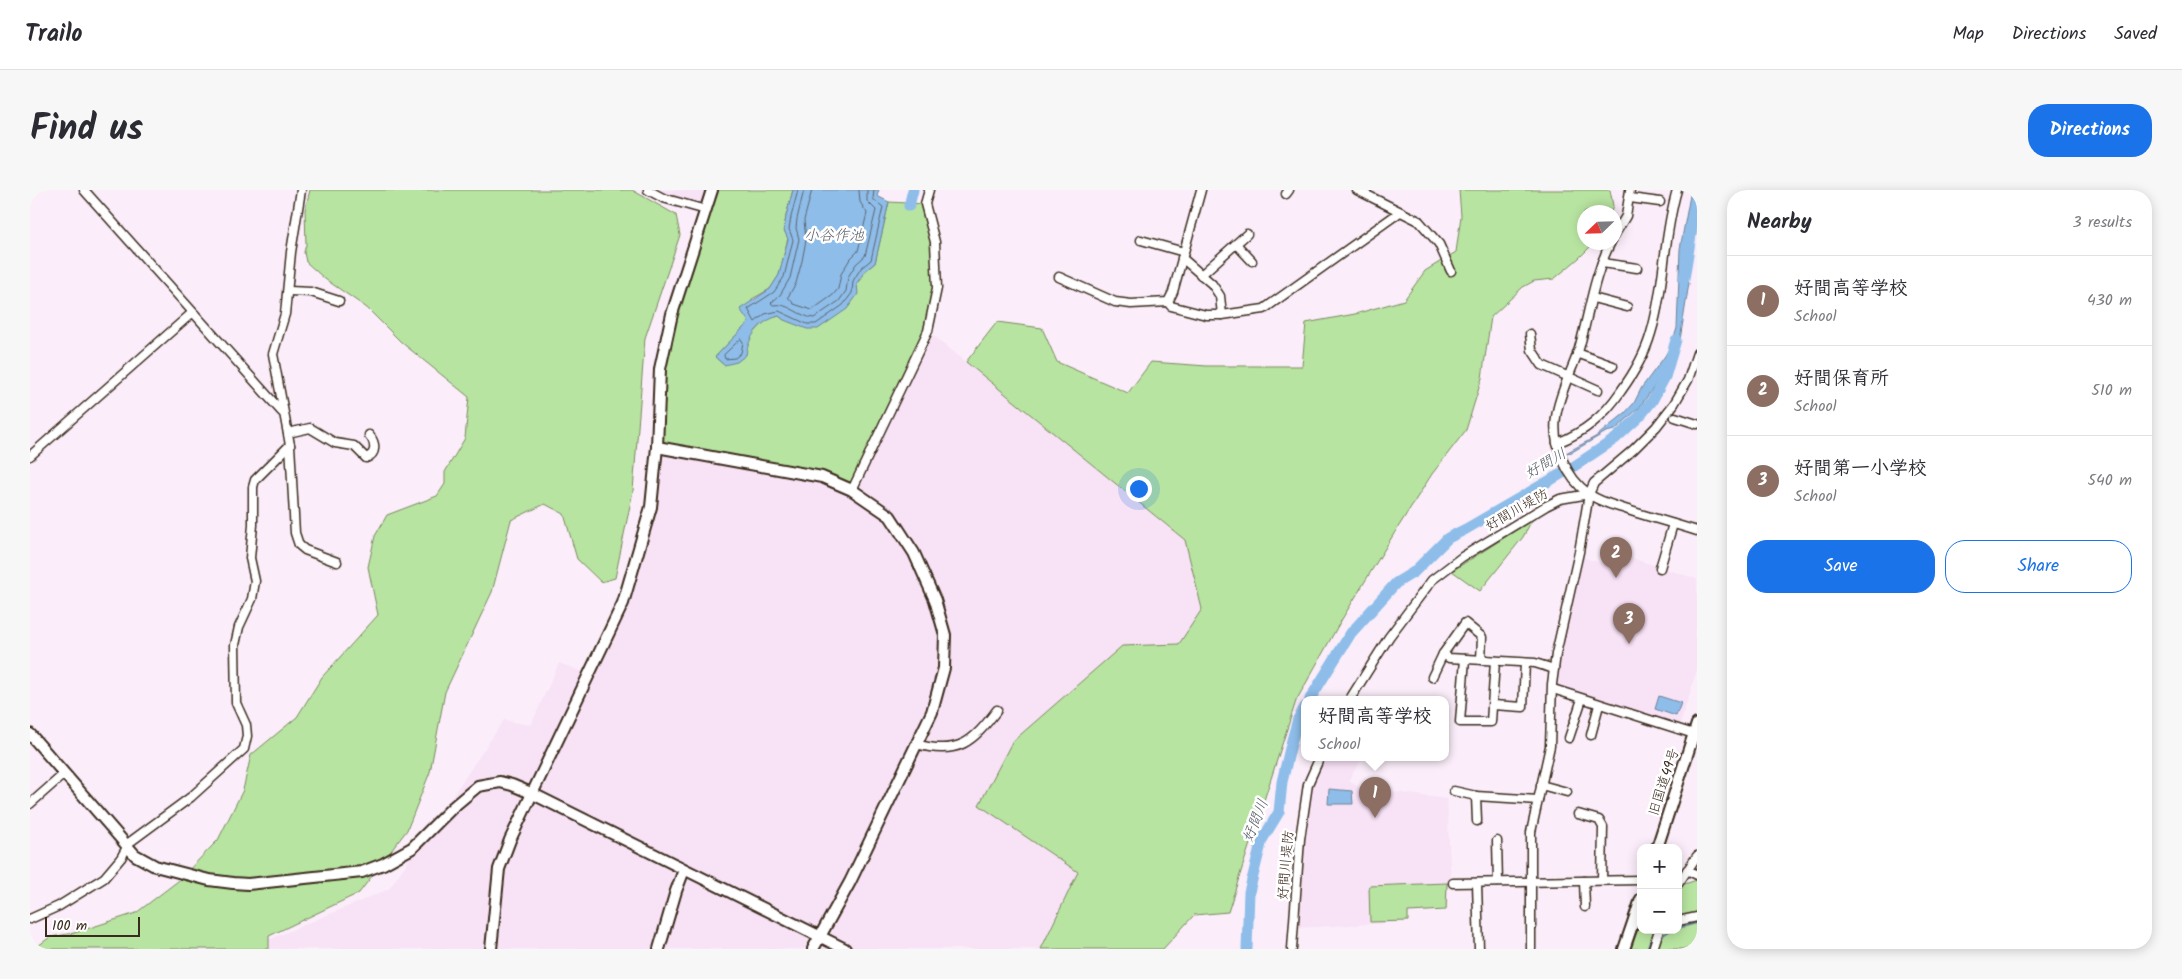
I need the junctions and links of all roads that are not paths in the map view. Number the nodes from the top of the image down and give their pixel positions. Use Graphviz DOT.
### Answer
graph roads {
  1 [pos="84,190"];
  2 [pos="301,190"];
  3 [pos="648,190"];
  4 [pos="712,190"];
  5 [pos="929,190"];
  6 [pos="1200,190"];
  7 [pos="1357,190"];
  8 [pos="1677,190"];
  9 [pos="1630,194"];
  10 [pos="1660,202"];
  11 [pos="706,210"];
  12 [pos="1400,212"];
  13 [pos="1622,223"];
  14 [pos="1247,234"];
  15 [pos="1141,240"];
  16 [pos="1236,244"];
  17 [pos="1608,250"];
  18 [pos="1183,255"];
  19 [pos="1252,261"];
  20 [pos="1602,263"];
  21 [pos="1637,268"];
  22 [pos="1451,271"];
  23 [pos="1202,275"];
  24 [pos="1059,277"];
  25 [pos="289,292"];
  26 [pos="1593,298"];
  27 [pos="339,301"];
  28 [pos="1168,302"];
  29 [pos="1626,307"];
  30 [pos="192,313"];
  31 [pos="1222,315"];
  32 [pos="1530,334"];
  33 [pos="1577,353"];
  34 [pos="1697,353"];
  35 [pos="1613,366"];
  36 [pos="1568,377"];
  37 [pos="1598,390"];
  38 [pos="284,414"];
  39 [pos="1675,417"];
  40 [pos="1697,424"];
  41 [pos="288,433"];
  42 [pos="369,435"];
  43 [pos="1558,444"];
  44 [pos="290,445"];
  45 [pos="657,447"];
  46 [pos="30,456"];
  47 [pos="852,490"];
  48 [pos="1586,492"];
  49 [pos="1673,524"];
  50 [pos="1697,531"];
  51 [pos="337,562"];
  52 [pos="1660,568"];
  53 [pos="1443,654"];
  54 [pos="1464,659"];
  55 [pos="1481,660"];
  56 [pos="1495,661"];
  57 [pos="1525,663"];
  58 [pos="1554,669"];
  59 [pos="1432,677"];
  60 [pos="1553,689"];
  61 [pos="1352,696"];
  62 [pos="1582,699"];
  63 [pos="1493,705"];
  64 [pos="1599,705"];
  65 [pos="997,710"];
  66 [pos="1696,731"];
  67 [pos="30,734"];
  68 [pos="1591,735"];
  69 [pos="1569,738"];
  70 [pos="916,744"];
  71 [pos="1318,761"];
  72 [pos="64,774"];
  73 [pos="1541,785"];
  74 [pos="1454,791"];
  75 [pos="1567,792"];
  76 [pos="531,793"];
  77 [pos="1476,796"];
  78 [pos="1536,800"];
  79 [pos="30,804"];
  80 [pos="1578,814"];
  81 [pos="1477,821"];
  82 [pos="1497,841"];
  83 [pos="1658,844"];
  84 [pos="127,846"];
  85 [pos="1697,856"];
  86 [pos="684,870"];
  87 [pos="1687,870"];
  88 [pos="1697,875"];
  89 [pos="1682,878"];
  90 [pos="1602,880"];
  91 [pos="1637,880"];
  92 [pos="1530,881"];
  93 [pos="1584,881"];
  94 [pos="1498,882"];
  95 [pos="1453,883"];
  96 [pos="1477,883"];
  97 [pos="1585,907"];
  98 [pos="1637,910"];
  99 [pos="1697,917"];
  100 [pos="30,919"];
  101 [pos="1682,920"];
  102 [pos="1657,935"];
  103 [pos="820,937"];
  104 [pos="491,949"];
  105 [pos="659,949"];
  106 [pos="813,949"];
  107 [pos="845,949"];
  108 [pos="1292,949"];
  109 [pos="1479,949"];
  110 [pos="1531,949"];
  111 [pos="1624,949"];
  112 [pos="1653,949"];
  1 -- 30 [label="street"];
  2 -- 25 [label="street"];
  3 -- 11 [label="street"];
  4 -- 11 [label="street"];
  5 -- 47 [label="street"];
  6 -- 18 [label="street"];
  7 -- 12 [label="street"];
  8 -- 43 [label="street"];
  9 -- 10 [label="street"];
  9 -- 13 [label="street"];
  11 -- 45 [label="street"];
  12 -- 22 [label="street"];
  12 -- 31 [label="street"];
  14 -- 16 [label="street"];
  15 -- 18 [label="street"];
  16 -- 19 [label="street"];
  16 -- 23 [label="street"];
  17 -- 20 [label="street"];
  18 -- 23 [label="street"];
  18 -- 28 [label="street"];
  20 -- 21 [label="street"];
  20 -- 26 [label="street"];
  23 -- 31 [label="street"];
  24 -- 28 [label="street"];
  25 -- 27 [label="street"];
  25 -- 38 [label="street"];
  26 -- 29 [label="street"];
  26 -- 33 [label="street"];
  28 -- 31 [label="street"];
  30 -- 38 [label="street"];
  30 -- 46 [label="street"];
  32 -- 36 [label="street"];
  33 -- 35 [label="street"];
  33 -- 36 [label="street"];
  34 -- 48 [label="street"];
  36 -- 37 [label="street"];
  36 -- 43 [label="street"];
  38 -- 41 [label="street"];
  39 -- 40 [label="street"];
  41 -- 42 [label="street"];
  41 -- 44 [label="street"];
  43 -- 48 [label="street"];
  44 -- 51 [label="street"];
  44 -- 84 [label="street"];
  45 -- 47 [label="street"];
  45 -- 76 [label="street"];
  47 -- 70 [label="street"];
  48 -- 49 [label="street"];
  48 -- 58 [label="street"];
  48 -- 61 [label="street, 好間川堤防"];
  49 -- 50 [label="street"];
  49 -- 52 [label="street"];
  53 -- 54 [label="street"];
  53 -- 55 [label="street"];
  53 -- 59 [label="street"];
  54 -- 55 [label="street"];
  54 -- 63 [label="street"];
  55 -- 56 [label="street"];
  56 -- 57 [label="street"];
  56 -- 63 [label="street"];
  57 -- 58 [label="street"];
  57 -- 63 [label="street"];
  58 -- 60 [label="street"];
  60 -- 62 [label="street"];
  60 -- 73 [label="street"];
  62 -- 64 [label="street"];
  62 -- 69 [label="street"];
  64 -- 66 [label="street"];
  64 -- 68 [label="street"];
  65 -- 70 [label="street"];
  66 -- 83 [label="street, 旧国道49号"];
  67 -- 72 [label="street"];
  70 -- 103 [label="street"];
  71 -- 108 [label="street, 好間川堤防"];
  72 -- 79 [label="street"];
  72 -- 84 [label="street"];
  73 -- 75 [label="street"];
  73 -- 78 [label="street"];
  74 -- 77 [label="street"];
  76 -- 84 [label="street"];
  76 -- 86 [label="street"];
  76 -- 104 [label="street"];
  77 -- 78 [label="street"];
  77 -- 81 [label="street"];
  78 -- 92 [label="street"];
  80 -- 90 [label="street"];
  82 -- 94 [label="street"];
  84 -- 100 [label="street"];
  85 -- 87 [label="street"];
  86 -- 103 [label="street"];
  86 -- 105 [label="street"];
  87 -- 88 [label="street"];
  87 -- 89 [label="street"];
  90 -- 91 [label="street"];
  90 -- 93 [label="street"];
  92 -- 93 [label="street"];
  92 -- 94 [label="street"];
  92 -- 110 [label="street"];
  93 -- 97 [label="street"];
  94 -- 96 [label="street"];
  95 -- 96 [label="street"];
  96 -- 109 [label="street"];
  98 -- 111 [label="street"];
  99 -- 101 [label="street"];
  102 -- 112 [label="street"];
  103 -- 106 [label="street"];
  103 -- 107 [label="street"];
}
